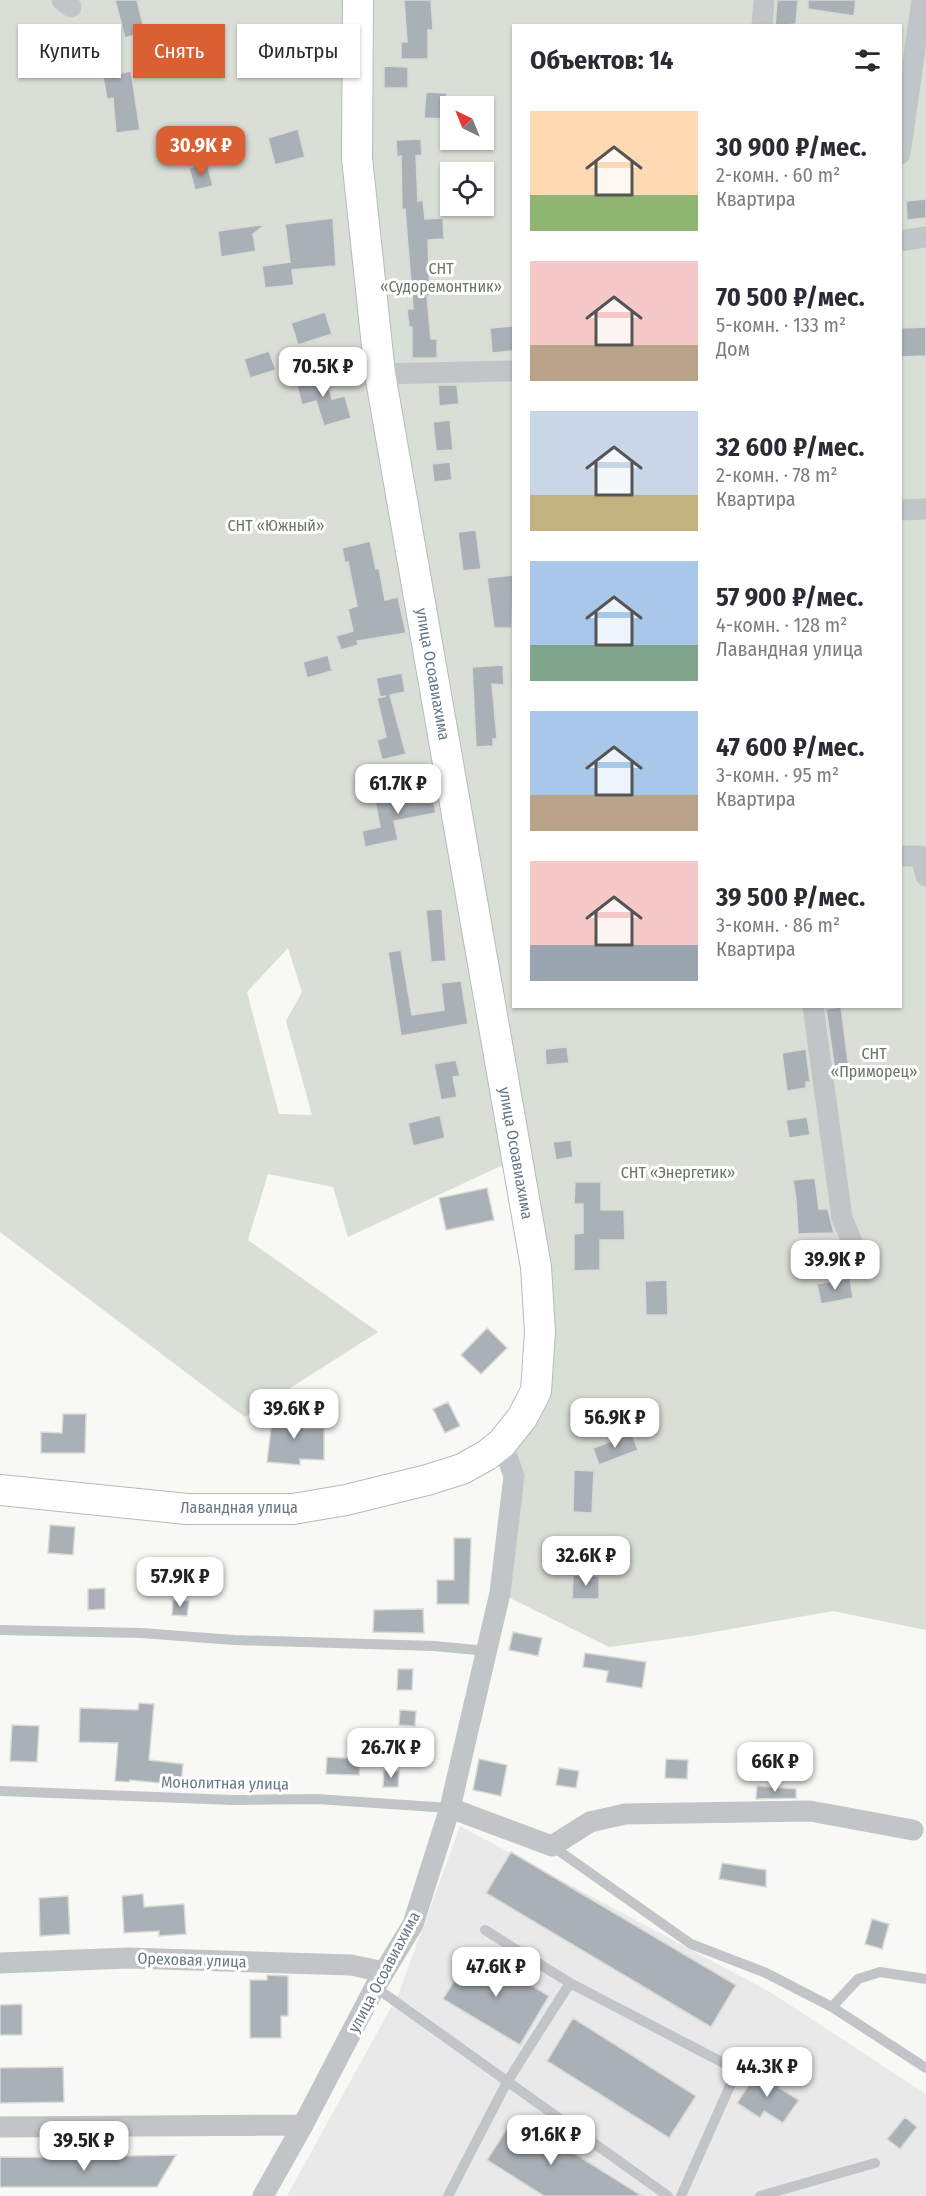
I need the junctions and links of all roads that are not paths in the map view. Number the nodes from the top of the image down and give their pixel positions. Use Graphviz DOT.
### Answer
graph roads {
  1 [pos="358,0"];
  2 [pos="765,0"];
  3 [pos="922,0"];
  4 [pos="762,24"];
  5 [pos="902,140"];
  6 [pos="926,237"];
  7 [pos="902,241"];
  8 [pos="512,371"];
  9 [pos="380,374"];
  10 [pos="926,509"];
  11 [pos="902,510"];
  12 [pos="902,856"];
  13 [pos="926,876"];
  14 [pos="813,1008"];
  15 [pos="863,1268"];
  16 [pos="502,1443"];
  17 [pos="0,1490"];
  18 [pos="0,1630"];
  19 [pos="487,1651"];
  20 [pos="0,1791"];
  21 [pos="450,1808"];
  22 [pos="913,1830"];
  23 [pos="552,1846"];
  24 [pos="485,1930"];
  25 [pos="0,1963"];
  26 [pos="926,1979"];
  27 [pos="380,1980"];
  28 [pos="570,1983"];
  29 [pos="832,2007"];
  30 [pos="926,2068"];
  31 [pos="507,2082"];
  32 [pos="303,2125"];
  33 [pos="0,2127"];
  34 [pos="875,2163"];
  35 [pos="263,2196"];
  36 [pos="448,2196"];
  37 [pos="668,2196"];
  38 [pos="681,2196"];
  39 [pos="760,2196"];
  1 -- 9 [label="street, улица Осоавиахима"];
  2 -- 4 [label="street"];
  3 -- 5 [label="street"];
  6 -- 7 [label="street"];
  8 -- 9 [label="street"];
  9 -- 16 [label="street, улица Осоавиахима"];
  10 -- 11 [label="street"];
  12 -- 13 [label="street"];
  14 -- 15 [label="street"];
  16 -- 17 [label="street, Лавандная улица"];
  16 -- 19 [label="street, улица Осоавиахима"];
  18 -- 19 [label="lane"];
  19 -- 21 [label="street, улица Осоавиахима"];
  20 -- 21 [label="lane, Монолитная улица"];
  21 -- 23 [label="street"];
  21 -- 27 [label="street, улица Осоавиахима"];
  22 -- 23 [label="street"];
  23 -- 29 [label="lane"];
  24 -- 28 [label="lane"];
  25 -- 27 [label="street, Ореховая улица"];
  26 -- 29 [label="lane"];
  27 -- 31 [label="lane"];
  27 -- 32 [label="street, улица Осоавиахима"];
  28 -- 31 [label="lane"];
  28 -- 38 [label="lane"];
  29 -- 30 [label="lane"];
  31 -- 36 [label="lane"];
  31 -- 37 [label="lane"];
  32 -- 33 [label="street"];
  32 -- 35 [label="street, улица Осоавиахима"];
  34 -- 39 [label="lane"];
}
